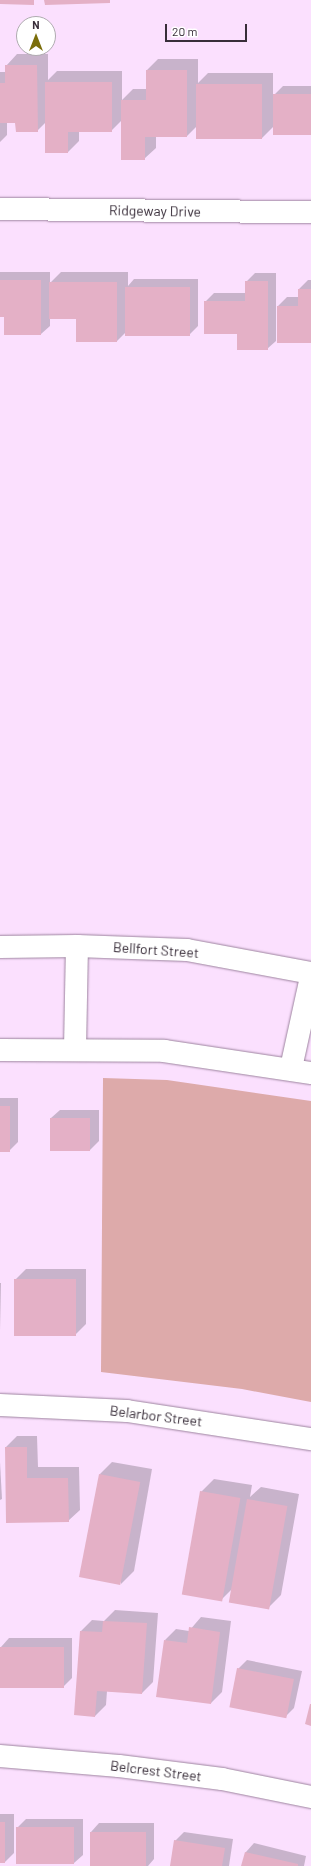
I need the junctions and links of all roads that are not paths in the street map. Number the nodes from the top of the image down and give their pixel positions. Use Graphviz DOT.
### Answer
graph roads {
  1 [pos="0,208"];
  2 [pos="311,212"];
  3 [pos="77,946"];
  4 [pos="0,947"];
  5 [pos="311,973"];
  6 [pos="311,977"];
  7 [pos="75,1049"];
  8 [pos="0,1050"];
  9 [pos="301,1071"];
  10 [pos="0,1405"];
  11 [pos="311,1439"];
  12 [pos="0,1756"];
  13 [pos="311,1797"];
  1 -- 2 [label="street, Ridgeway Drive"];
  3 -- 4 [label="street, Bellfort Street"];
  3 -- 5 [label="street, Bellfort Street"];
  3 -- 7 [label="street"];
  6 -- 9 [label="street"];
  7 -- 8 [label="street"];
  7 -- 9 [label="street"];
  10 -- 11 [label="street, Belarbor Street"];
  12 -- 13 [label="street, Belcrest Street"];
}
